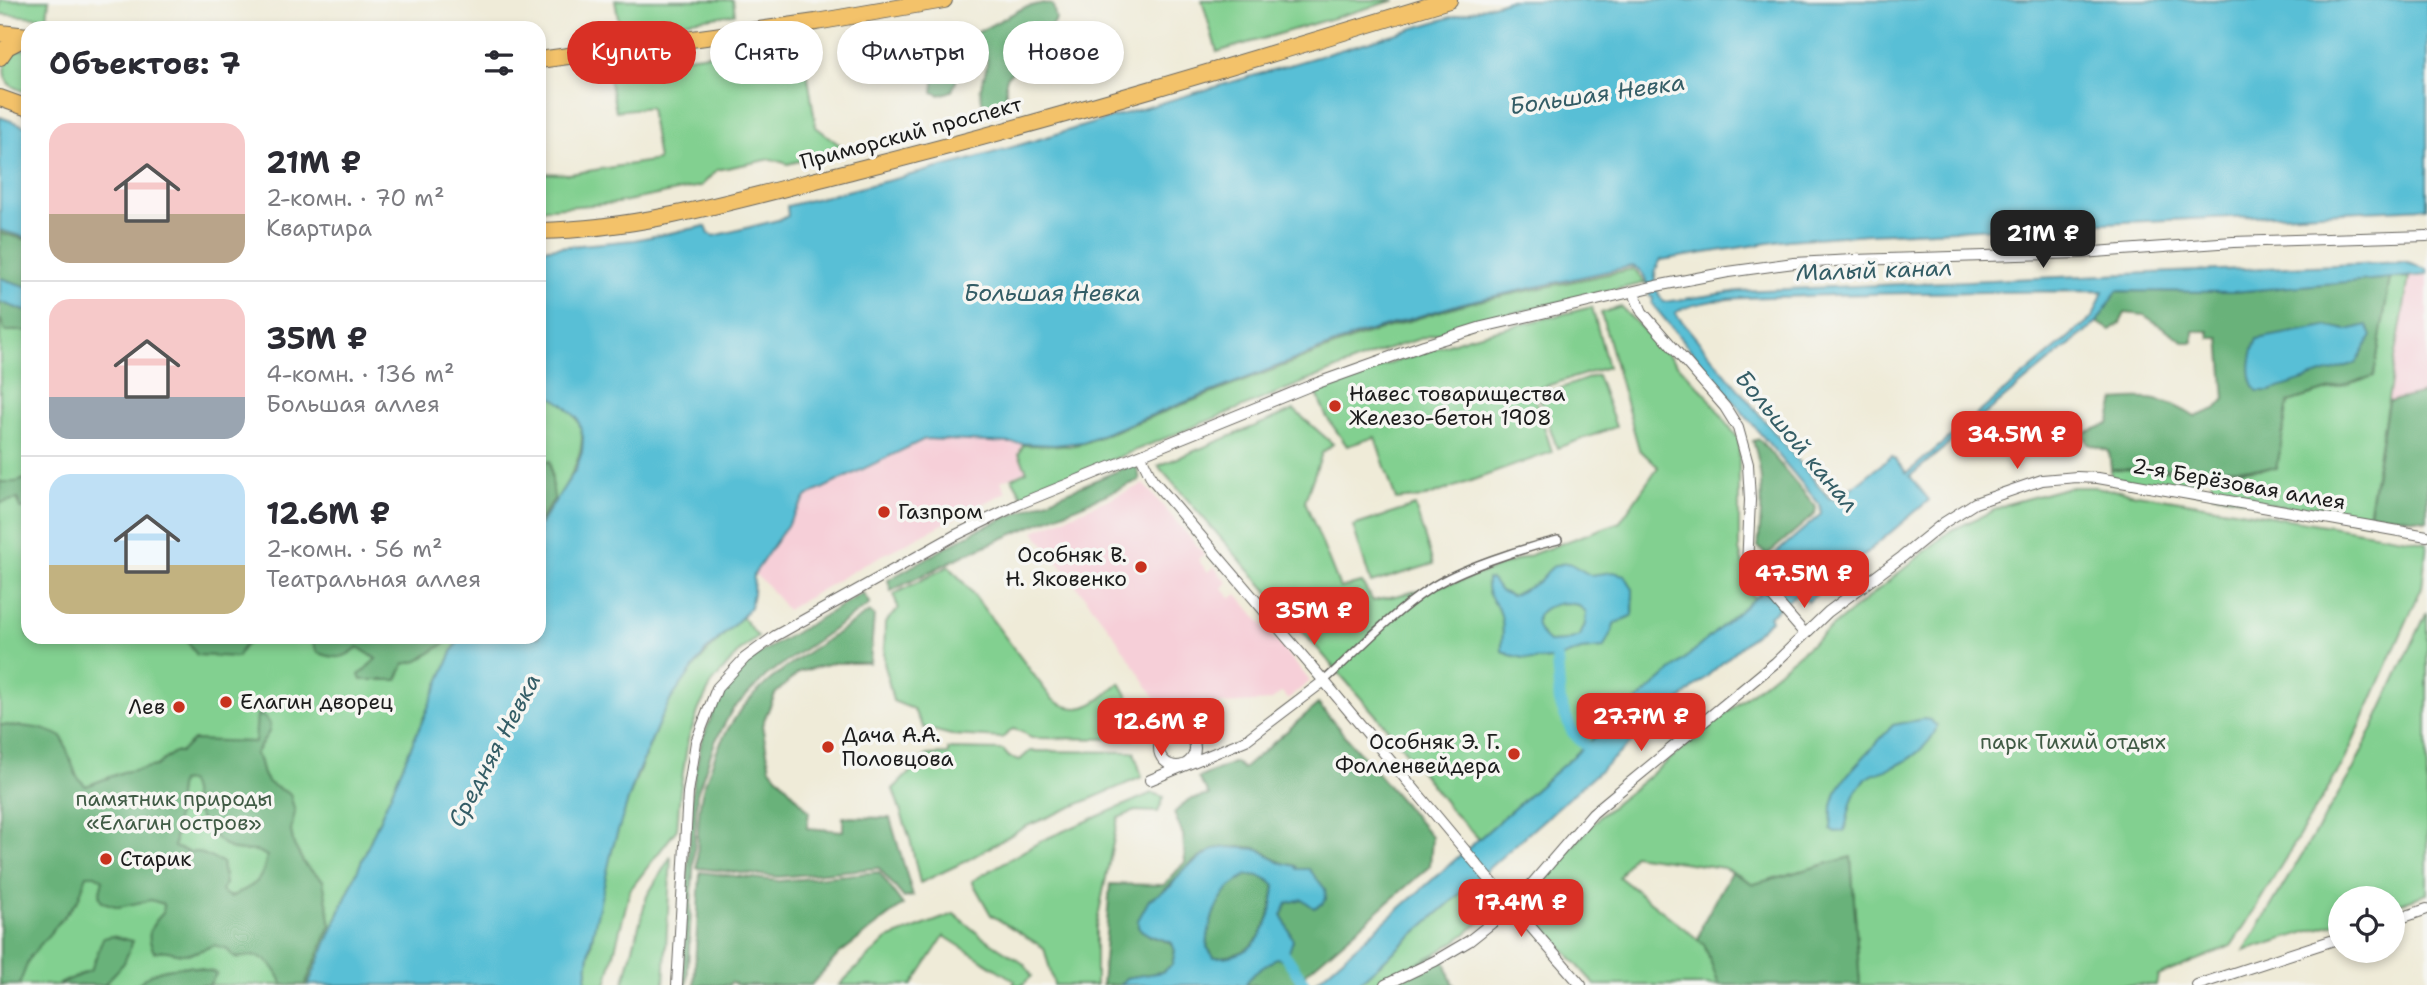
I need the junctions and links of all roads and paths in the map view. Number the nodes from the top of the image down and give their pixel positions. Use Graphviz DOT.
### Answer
graph roads {
  1 [pos="944,0"];
  2 [pos="1449,0"];
  3 [pos="0,33"];
  4 [pos="21,35"];
  5 [pos="21,40"];
  6 [pos="0,57"];
  7 [pos="546,59"];
  8 [pos="0,83"];
  9 [pos="14,103"];
  10 [pos="546,231"];
  11 [pos="2427,236"];
  12 [pos="1634,293"];
  13 [pos="1141,456"];
  14 [pos="2427,536"];
  15 [pos="1558,540"];
  16 [pos="1805,634"];
  17 [pos="1324,681"];
  18 [pos="1198,755"];
  19 [pos="1184,764"];
  20 [pos="1150,780"];
  21 [pos="1513,906"];
  22 [pos="2427,909"];
  23 [pos="2405,916"];
  24 [pos="2328,942"];
  25 [pos="2219,981"];
  26 [pos="677,985"];
  27 [pos="1385,985"];
  28 [pos="1581,985"];
  29 [pos="2197,985"];
  1 -- 7 [label="main road"];
  2 -- 10 [label="main road, Приморский проспект"];
  3 -- 4 [label="main road"];
  5 -- 6 [label="main road"];
  8 -- 9 [label="main road"];
  11 -- 12 [label="street"];
  12 -- 13 [label="street"];
  12 -- 16 [label="street"];
  13 -- 17 [label="street"];
  13 -- 26 [label="street"];
  14 -- 16 [label="street, 2-я Берёзовая аллея"];
  15 -- 17 [label="street"];
  16 -- 21 [label="street, 2-я Берёзовая аллея"];
  17 -- 18 [label="street"];
  17 -- 21 [label="street"];
  18 -- 19 [label="street"];
  18 -- 19 [label="street"];
  19 -- 20 [label="street"];
  21 -- 27 [label="street, 2-я Берёзовая аллея"];
  21 -- 28 [label="street"];
  22 -- 23 [label="street"];
  24 -- 25 [label="street"];
  25 -- 29 [label="street"];
}
